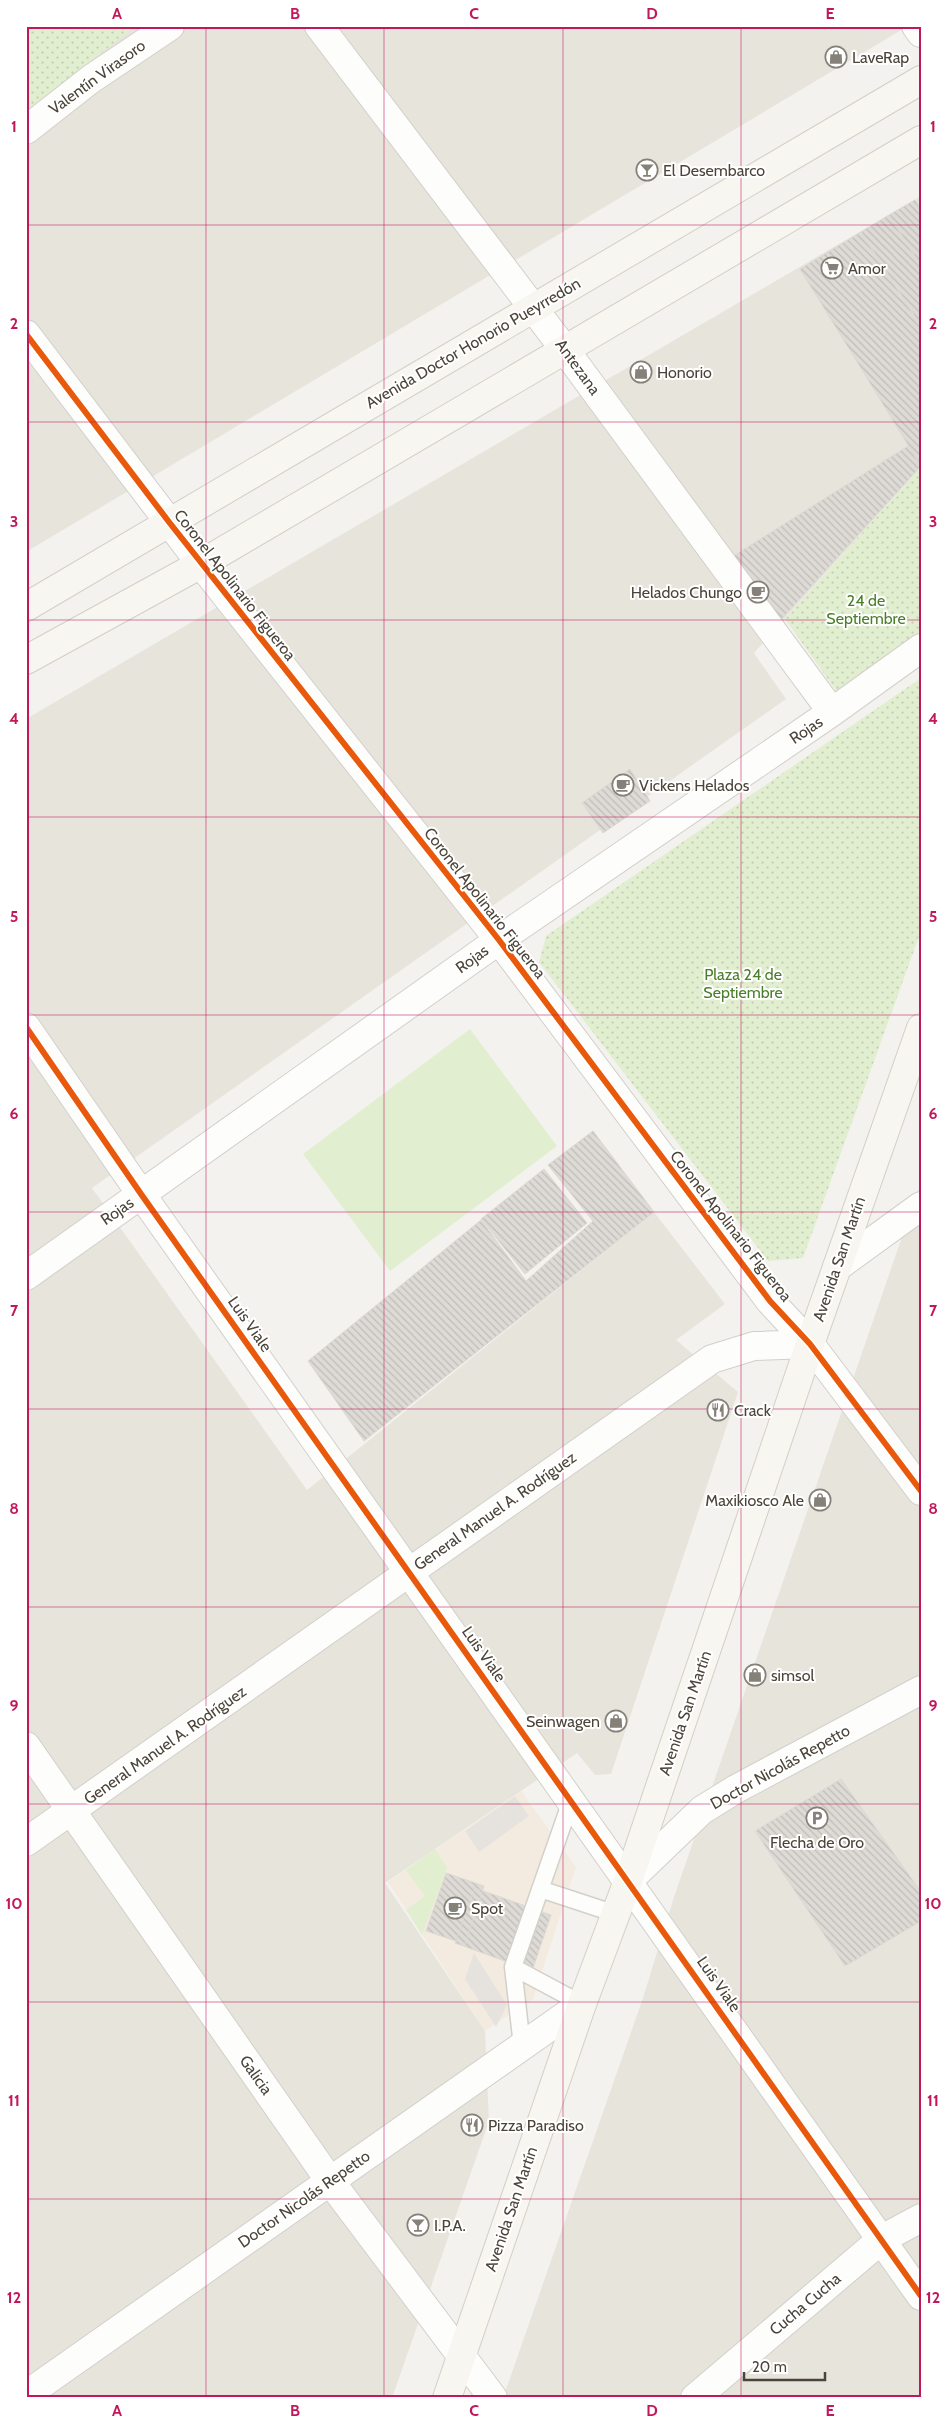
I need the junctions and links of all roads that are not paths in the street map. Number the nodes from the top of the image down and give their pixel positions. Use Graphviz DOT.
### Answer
graph roads {
  1 [pos="170,26"];
  2 [pos="319,26"];
  3 [pos="916,26"];
  4 [pos="921,33"];
  5 [pos="921,80"];
  6 [pos="26,130"];
  7 [pos="921,140"];
  8 [pos="534,308"];
  9 [pos="26,334"];
  10 [pos="566,350"];
  11 [pos="169,522"];
  12 [pos="201,564"];
  13 [pos="26,607"];
  14 [pos="921,648"];
  15 [pos="26,660"];
  16 [pos="832,712"];
  17 [pos="498,940"];
  18 [pos="26,1027"];
  19 [pos="921,1028"];
  20 [pos="141,1194"];
  21 [pos="921,1206"];
  22 [pos="836,1267"];
  23 [pos="26,1276"];
  24 [pos="810,1344"];
  25 [pos="921,1491"];
  26 [pos="410,1572"];
  27 [pos="921,1690"];
  28 [pos="26,1746"];
  29 [pos="572,1801"];
  30 [pos="73,1810"];
  31 [pos="26,1842"];
  32 [pos="628,1881"];
  33 [pos="540,1889"];
  34 [pos="616,1914"];
  35 [pos="513,1967"];
  36 [pos="582,2004"];
  37 [pos="522,2046"];
  38 [pos="330,2181"];
  39 [pos="921,2218"];
  40 [pos="882,2239"];
  41 [pos="921,2296"];
  42 [pos="460,2357"];
  43 [pos="26,2395"];
  44 [pos="447,2398"];
  45 [pos="493,2398"];
  46 [pos="695,2398"];
  1 -- 6 [label="street, Valentín Virasoro"];
  2 -- 8 [label="street, Antezana"];
  3 -- 4 [label="street"];
  5 -- 8 [label="main road, Avenida Doctor Honorio Pueyrredón"];
  7 -- 10 [label="main road"];
  8 -- 10 [label="street, Antezana"];
  8 -- 11 [label="main road, Avenida Doctor Honorio Pueyrredón"];
  9 -- 11 [label="street, Coronel Apolinario Figueroa"];
  10 -- 12 [label="main road"];
  10 -- 16 [label="street, Antezana"];
  11 -- 12 [label="street, Coronel Apolinario Figueroa"];
  11 -- 13 [label="main road, Avenida Doctor Honorio Pueyrredón"];
  12 -- 15 [label="main road"];
  12 -- 17 [label="street, Coronel Apolinario Figueroa"];
  14 -- 16 [label="street, Rojas"];
  16 -- 17 [label="street, Rojas"];
  17 -- 20 [label="street, Rojas"];
  17 -- 24 [label="street, Coronel Apolinario Figueroa"];
  18 -- 20 [label="street, Luis Viale"];
  19 -- 22 [label="main road, Avenida San Martín"];
  20 -- 23 [label="street, Rojas"];
  20 -- 26 [label="street, Luis Viale"];
  21 -- 22 [label="street"];
  22 -- 24 [label="main road, Avenida San Martín"];
  24 -- 25 [label="street, Coronel Apolinario Figueroa"];
  24 -- 26 [label="street, General Manuel A. Rodríguez"];
  24 -- 32 [label="main road, Avenida San Martín"];
  26 -- 29 [label="street, Luis Viale"];
  26 -- 30 [label="street, General Manuel A. Rodríguez"];
  27 -- 32 [label="street, Doctor Nicolás Repetto"];
  28 -- 30 [label="street, Galicia"];
  29 -- 32 [label="street, Luis Viale"];
  29 -- 33 [label="lane"];
  30 -- 31 [label="street, General Manuel A. Rodríguez"];
  30 -- 38 [label="street, Galicia"];
  32 -- 34 [label="main road, Avenida San Martín"];
  32 -- 40 [label="street, Luis Viale"];
  33 -- 34 [label="lane"];
  33 -- 35 [label="lane"];
  34 -- 36 [label="main road, Avenida San Martín"];
  35 -- 36 [label="lane"];
  35 -- 37 [label="lane"];
  36 -- 37 [label="street, Doctor Nicolás Repetto"];
  36 -- 42 [label="main road, Avenida San Martín"];
  37 -- 38 [label="street, Doctor Nicolás Repetto"];
  38 -- 42 [label="street, Galicia"];
  38 -- 43 [label="street, Doctor Nicolás Repetto"];
  39 -- 40 [label="street, Cucha Cucha"];
  40 -- 41 [label="street, Luis Viale"];
  40 -- 46 [label="street, Cucha Cucha"];
  42 -- 44 [label="main road, Avenida San Martín"];
  42 -- 45 [label="street, Galicia"];
}
